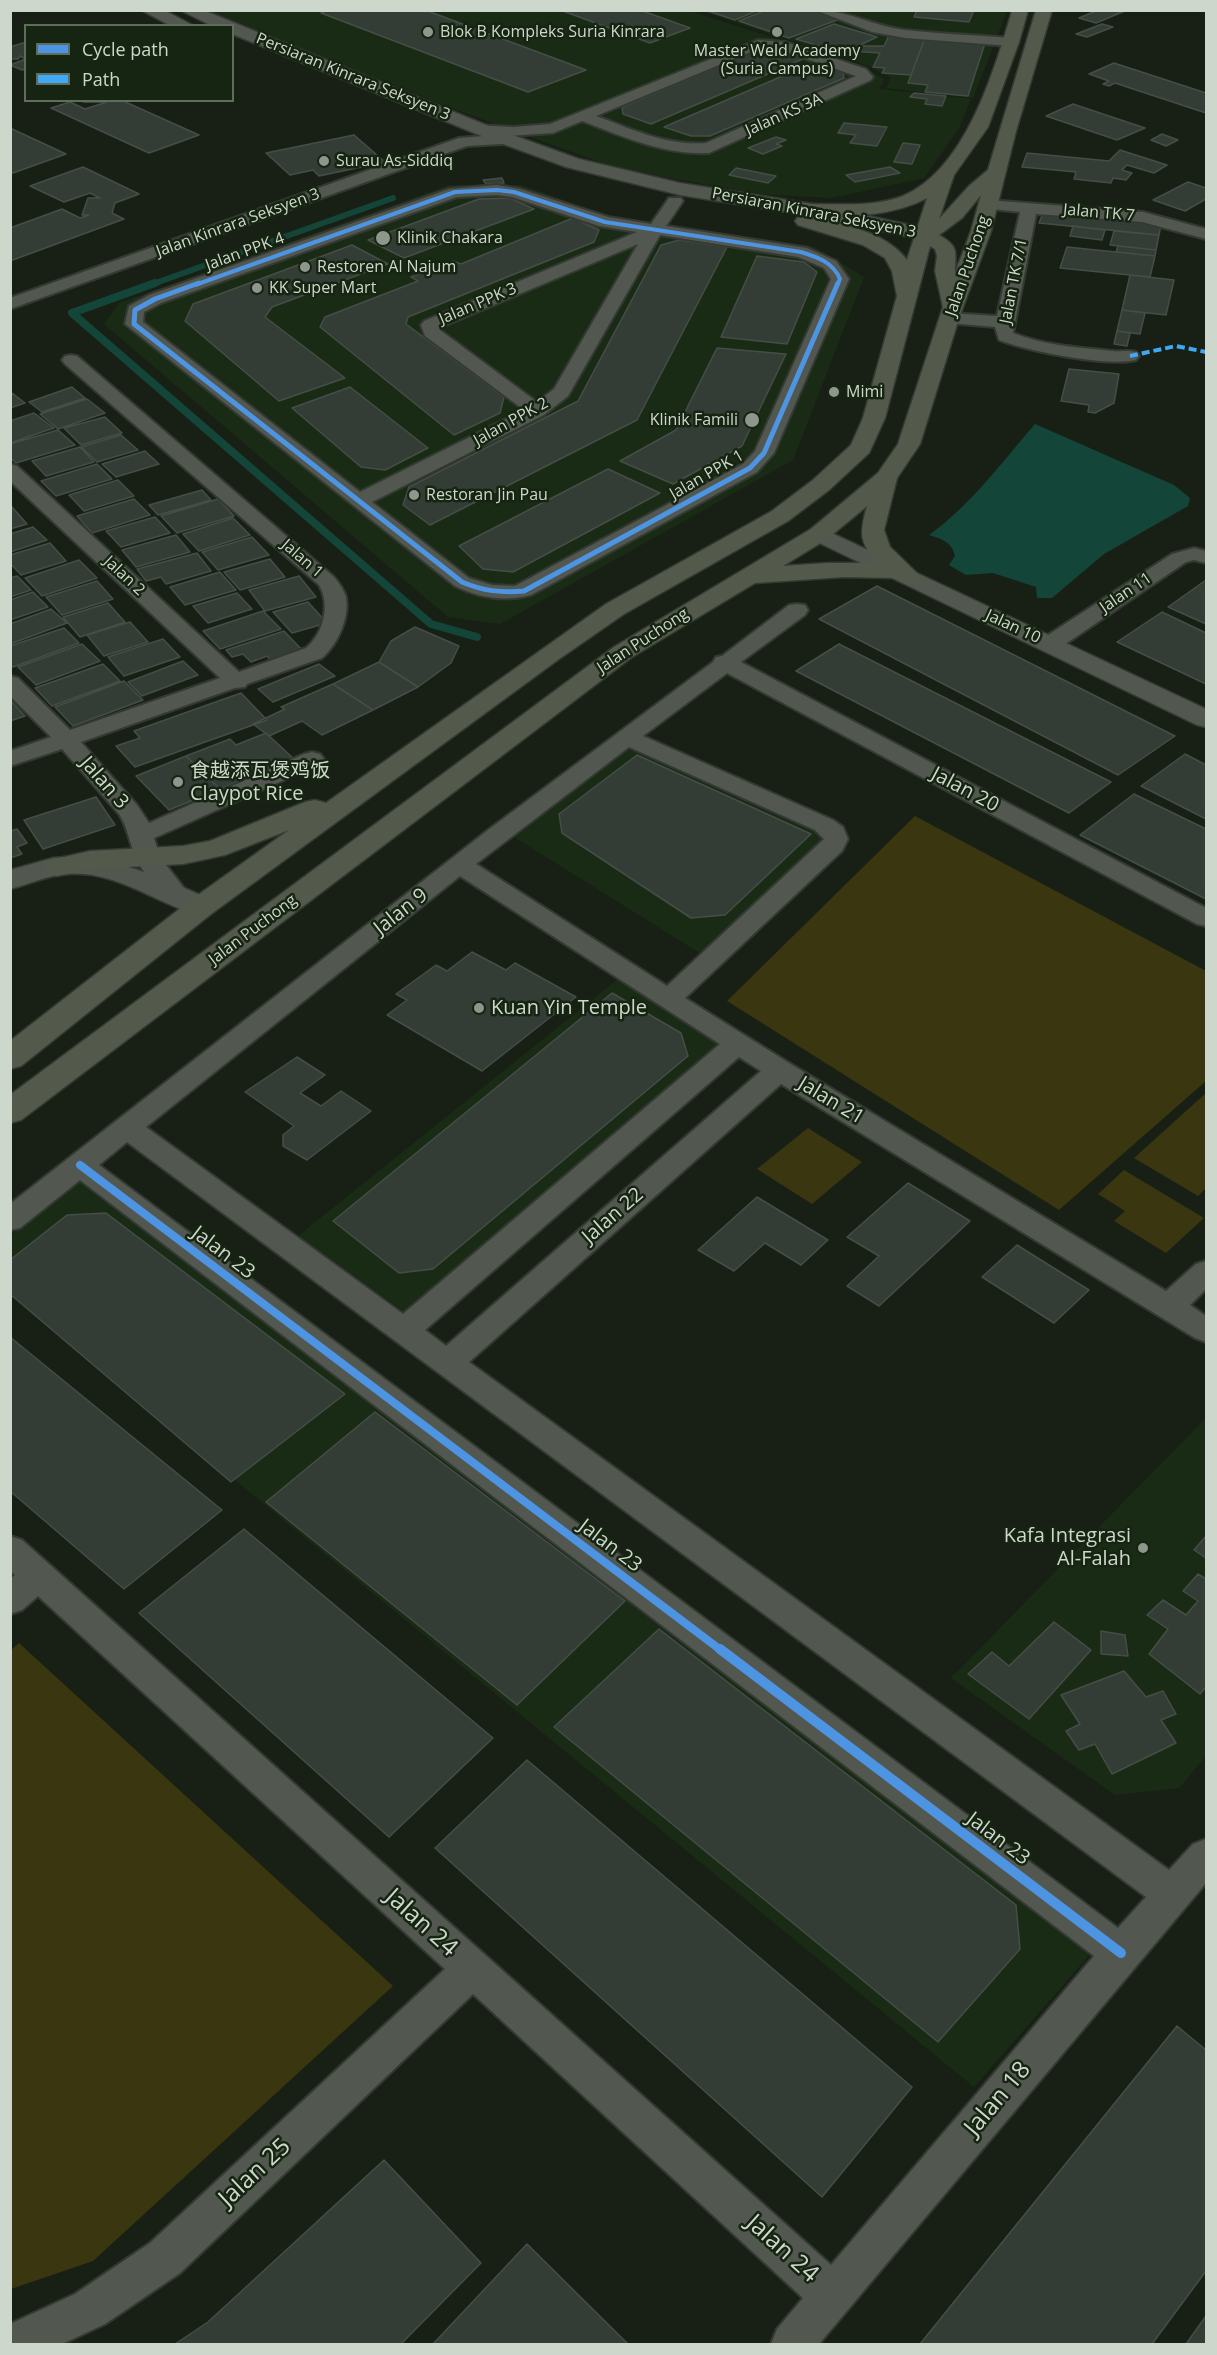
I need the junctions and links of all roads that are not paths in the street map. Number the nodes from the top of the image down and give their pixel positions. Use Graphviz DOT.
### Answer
graph roads {
  1 [pos="149,10"];
  2 [pos="188,10"];
  3 [pos="822,10"];
  4 [pos="1020,10"];
  5 [pos="1044,10"];
  6 [pos="181,24"];
  7 [pos="222,24"];
  8 [pos="234,29"];
  9 [pos="1011,42"];
  10 [pos="234,45"];
  11 [pos="582,116"];
  12 [pos="553,128"];
  13 [pos="471,131"];
  14 [pos="557,158"];
  15 [pos="996,173"];
  16 [pos="945,176"];
  17 [pos="675,201"];
  18 [pos="988,205"];
  19 [pos="1029,207"];
  20 [pos="808,216"];
  21 [pos="654,231"];
  22 [pos="924,234"];
  23 [pos="1206,234"];
  24 [pos="238,246"];
  25 [pos="906,296"];
  26 [pos="10,304"];
  27 [pos="951,314"];
  28 [pos="1005,322"];
  29 [pos="1130,356"];
  30 [pos="71,360"];
  31 [pos="537,411"];
  32 [pos="861,448"];
  33 [pos="10,470"];
  34 [pos="886,478"];
  35 [pos="358,501"];
  36 [pos="819,534"];
  37 [pos="1206,557"];
  38 [pos="903,574"];
  39 [pos="654,586"];
  40 [pos="713,596"];
  41 [pos="797,609"];
  42 [pos="1050,644"];
  43 [pos="724,662"];
  44 [pos="237,682"];
  45 [pos="10,683"];
  46 [pos="1206,719"];
  47 [pos="626,737"];
  48 [pos="67,740"];
  49 [pos="10,759"];
  50 [pos="312,759"];
  51 [pos="386,774"];
  52 [pos="143,847"];
  53 [pos="347,859"];
  54 [pos="460,865"];
  55 [pos="57,867"];
  56 [pos="10,879"];
  57 [pos="190,902"];
  58 [pos="1206,918"];
  59 [pos="159,1000"];
  60 [pos="668,1000"];
  61 [pos="737,1044"];
  62 [pos="10,1058"];
  63 [pos="779,1070"];
  64 [pos="10,1112"];
  65 [pos="127,1128"];
  66 [pos="80,1165"];
  67 [pos="10,1220"];
  68 [pos="1206,1272"];
  69 [pos="1169,1307"];
  70 [pos="1206,1330"];
  71 [pos="404,1331"];
  72 [pos="447,1362"];
  73 [pos="10,1550"];
  74 [pos="38,1575"];
  75 [pos="10,1600"];
  76 [pos="1206,1856"];
  77 [pos="1173,1895"];
  78 [pos="1121,1953"];
  79 [pos="472,1969"];
  80 [pos="833,2296"];
  81 [pos="15,2344"];
  82 [pos="792,2344"];
  1 -- 6 [label="main road"];
  2 -- 7 [label="main road"];
  3 -- 9 [label="street"];
  4 -- 9 [label="main road"];
  5 -- 15 [label="main road, Jalan Puchong"];
  8 -- 13 [label="main road, Persiaran Kinrara Seksyen 3"];
  9 -- 16 [label="main road"];
  10 -- 13 [label="main road, Persiaran Kinrara Seksyen 3"];
  11 -- 11 [label="street, Jalan KS 3A"];
  11 -- 12 [label="street, Jalan KS 3A"];
  12 -- 13 [label="street, Jalan KS 3A"];
  12 -- 14 [label="street"];
  13 -- 14 [label="main road, Persiaran Kinrara Seksyen 3"];
  13 -- 17 [label="main road, Persiaran Kinrara Seksyen 3"];
  13 -- 24 [label="street, Jalan Kinrara Seksyen 3"];
  14 -- 20 [label="main road, Persiaran Kinrara Seksyen 3"];
  15 -- 18 [label="main road, Jalan Puchong"];
  15 -- 22 [label="main road"];
  16 -- 20 [label="main road"];
  16 -- 22 [label="main road"];
  17 -- 20 [label="main road, Persiaran Kinrara Seksyen 3"];
  17 -- 21 [label="street, Jalan PPK 2"];
  18 -- 19 [label="street, Jalan TK 7"];
  18 -- 27 [label="main road, Jalan Puchong"];
  19 -- 23 [label="street, Jalan TK 7"];
  19 -- 28 [label="street, Jalan TK 7/1"];
  20 -- 22 [label="main road, Persiaran Kinrara Seksyen 3"];
  20 -- 25 [label="main road"];
  21 -- 24 [label="street, Jalan PPK 4"];
  21 -- 31 [label="street, Jalan PPK 2"];
  21 -- 31 [label="street, Jalan PPK 3"];
  21 -- 35 [label="street, Jalan PPK 1"];
  22 -- 25 [label="main road"];
  22 -- 27 [label="main road"];
  24 -- 26 [label="street, Jalan Kinrara Seksyen 3"];
  24 -- 35 [label="street, Jalan PPK 4"];
  25 -- 32 [label="main road"];
  27 -- 28 [label="street"];
  27 -- 34 [label="main road, Jalan Puchong"];
  28 -- 29 [label="street, Jalan TK 7/1"];
  30 -- 44 [label="street, Jalan 1"];
  31 -- 35 [label="street, Jalan PPK 2"];
  32 -- 36 [label="main road"];
  32 -- 39 [label="main road"];
  33 -- 44 [label="street, Jalan 2"];
  34 -- 36 [label="main road, Jalan Puchong"];
  34 -- 38 [label="main road"];
  36 -- 38 [label="main road, Jalan 10"];
  36 -- 39 [label="main road"];
  36 -- 40 [label="main road, Jalan Puchong"];
  37 -- 42 [label="street, Jalan 11"];
  38 -- 40 [label="main road"];
  38 -- 42 [label="main road, Jalan 10"];
  39 -- 51 [label="main road"];
  40 -- 53 [label="main road, Jalan Puchong"];
  41 -- 43 [label="street, Jalan 9"];
  42 -- 46 [label="main road, Jalan 10"];
  43 -- 47 [label="street, Jalan 9"];
  43 -- 58 [label="street, Jalan 20"];
  44 -- 48 [label="street, Jalan 1"];
  45 -- 48 [label="street, Jalan 3"];
  47 -- 54 [label="street, Jalan 9"];
  47 -- 60 [label="street"];
  48 -- 49 [label="street, Jalan 1"];
  48 -- 52 [label="street, Jalan 3"];
  50 -- 52 [label="street"];
  51 -- 52 [label="main road"];
  51 -- 57 [label="main road"];
  52 -- 55 [label="main road"];
  52 -- 57 [label="street, Jalan 3"];
  53 -- 57 [label="main road"];
  53 -- 59 [label="main road, Jalan Puchong"];
  54 -- 60 [label="street, Jalan 21"];
  54 -- 65 [label="street, Jalan 9"];
  55 -- 56 [label="main road"];
  55 -- 57 [label="main road"];
  57 -- 59 [label="main road"];
  57 -- 62 [label="main road"];
  59 -- 64 [label="main road, Jalan Puchong"];
  60 -- 61 [label="street, Jalan 21"];
  61 -- 63 [label="street, Jalan 21"];
  61 -- 71 [label="street"];
  63 -- 69 [label="street, Jalan 21"];
  63 -- 72 [label="street, Jalan 22"];
  65 -- 66 [label="street, Jalan 9"];
  65 -- 71 [label="street"];
  66 -- 67 [label="street, Jalan 9"];
  66 -- 78 [label="street, Jalan 23"];
  68 -- 69 [label="street"];
  69 -- 70 [label="street, Jalan 21"];
  71 -- 72 [label="street"];
  72 -- 77 [label="street"];
  73 -- 74 [label="street, Jalan 24"];
  74 -- 75 [label="street"];
  74 -- 79 [label="street, Jalan 24"];
  76 -- 77 [label="street, Jalan 18"];
  77 -- 78 [label="street, Jalan 18"];
  78 -- 80 [label="street, Jalan 18"];
  79 -- 80 [label="street, Jalan 24"];
  79 -- 81 [label="street, Jalan 25"];
  80 -- 82 [label="street, Jalan 18"];
}
